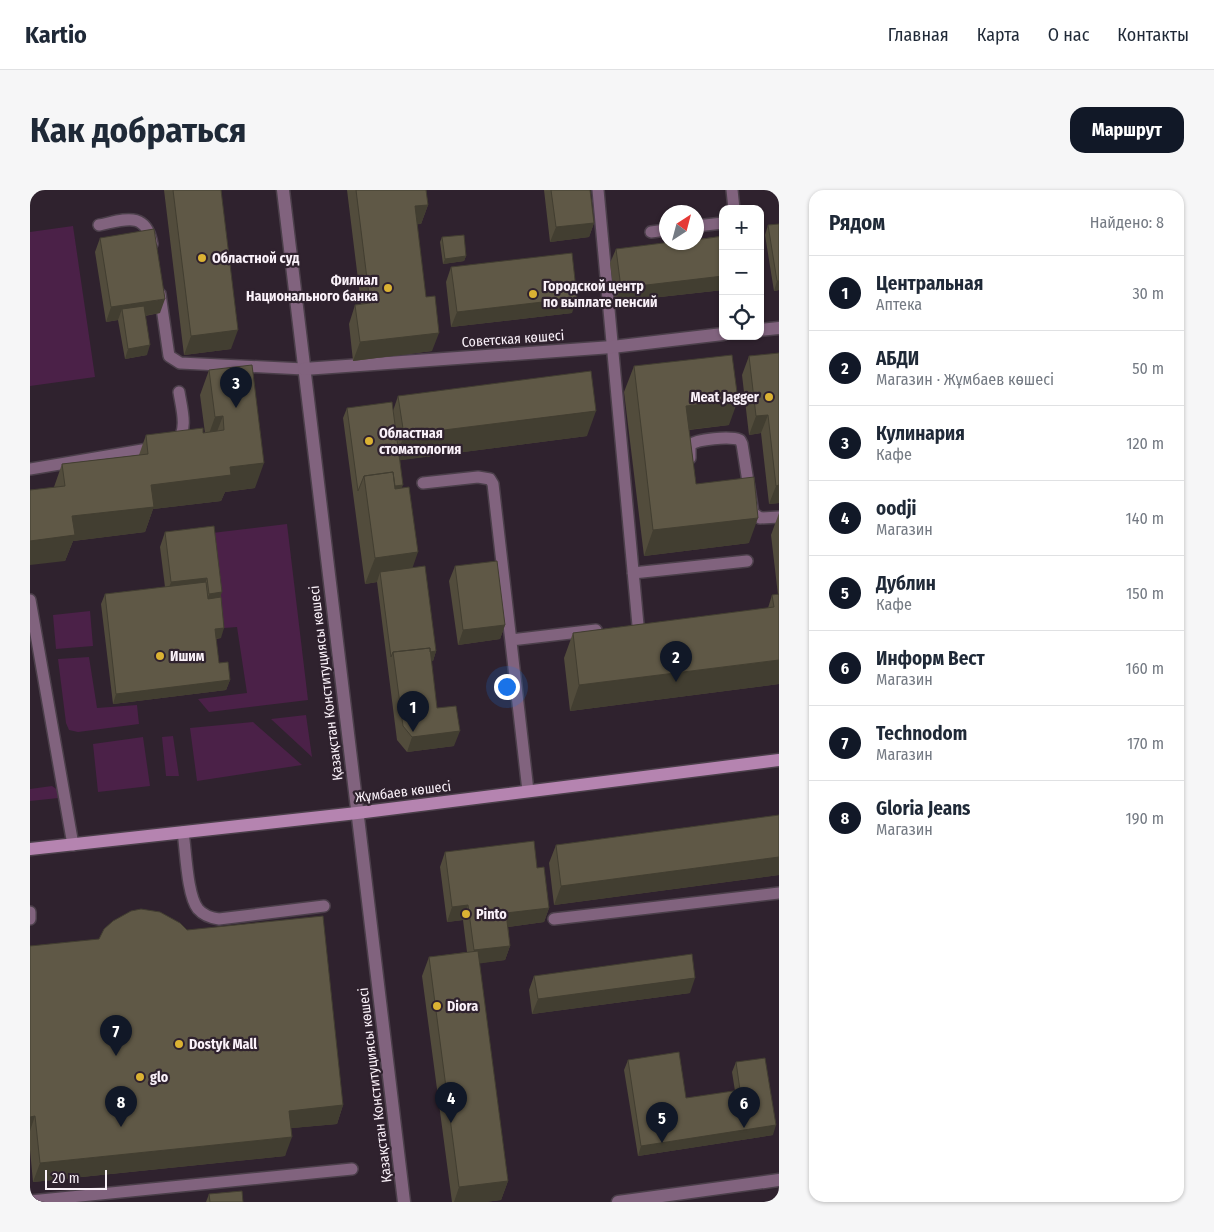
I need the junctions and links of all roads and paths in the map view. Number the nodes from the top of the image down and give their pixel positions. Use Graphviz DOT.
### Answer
graph roads {
  1 [pos="283,190"];
  2 [pos="598,190"];
  3 [pos="732,190"];
  4 [pos="734,205"];
  5 [pos="719,223"];
  6 [pos="99,225"];
  7 [pos="704,225"];
  8 [pos="659,231"];
  9 [pos="651,232"];
  10 [pos="154,256"];
  11 [pos="158,285"];
  12 [pos="779,328"];
  13 [pos="764,330"];
  14 [pos="719,334"];
  15 [pos="612,347"];
  16 [pos="304,369"];
  17 [pos="179,392"];
  18 [pos="691,468"];
  19 [pos="30,469"];
  20 [pos="423,483"];
  21 [pos="779,517"];
  22 [pos="747,561"];
  23 [pos="632,573"];
  24 [pos="30,600"];
  25 [pos="638,625"];
  26 [pos="609,629"];
  27 [pos="511,640"];
  28 [pos="779,760"];
  29 [pos="528,791"];
  30 [pos="357,813"];
  31 [pos="183,832"];
  32 [pos="73,845"];
  33 [pos="30,849"];
  34 [pos="779,893"];
  35 [pos="324,906"];
  36 [pos="30,912"];
  37 [pos="30,919"];
  38 [pos="554,919"];
  39 [pos="352,1169"];
  40 [pos="779,1180"];
  41 [pos="30,1201"];
  42 [pos="404,1202"];
  43 [pos="618,1202"];
  1 -- 16 [label="street, Қазақстан Конституциясы көшесі"];
  2 -- 15 [label="lane"];
  3 -- 4 [label="lane"];
  5 -- 7 [label="lane"];
  6 -- 10 [label="lane"];
  8 -- 9 [label="lane"];
  11 -- 16 [label="lane"];
  12 -- 13 [label="street"];
  14 -- 15 [label="street, Советская көшесі"];
  15 -- 16 [label="street, Советская көшесі"];
  15 -- 23 [label="lane"];
  16 -- 30 [label="street, Қазақстан Конституциясы көшесі"];
  17 -- 19 [label="lane"];
  18 -- 21 [label="lane"];
  20 -- 27 [label="lane"];
  22 -- 23 [label="lane"];
  23 -- 25 [label="lane"];
  24 -- 32 [label="lane"];
  26 -- 27 [label="lane"];
  27 -- 29 [label="lane"];
  28 -- 29 [label="main road, Жұмбаев көшесі"];
  29 -- 30 [label="main road, Жұмбаев көшесі"];
  30 -- 31 [label="main road, Жұмбаев көшесі"];
  30 -- 42 [label="street, Қазақстан Конституциясы көшесі"];
  31 -- 32 [label="main road, Жұмбаев көшесі"];
  31 -- 35 [label="lane"];
  32 -- 33 [label="main road, Жұмбаев көшесі"];
  34 -- 38 [label="lane"];
  36 -- 37 [label="lane"];
  39 -- 41 [label="lane"];
  40 -- 43 [label="street"];
}
